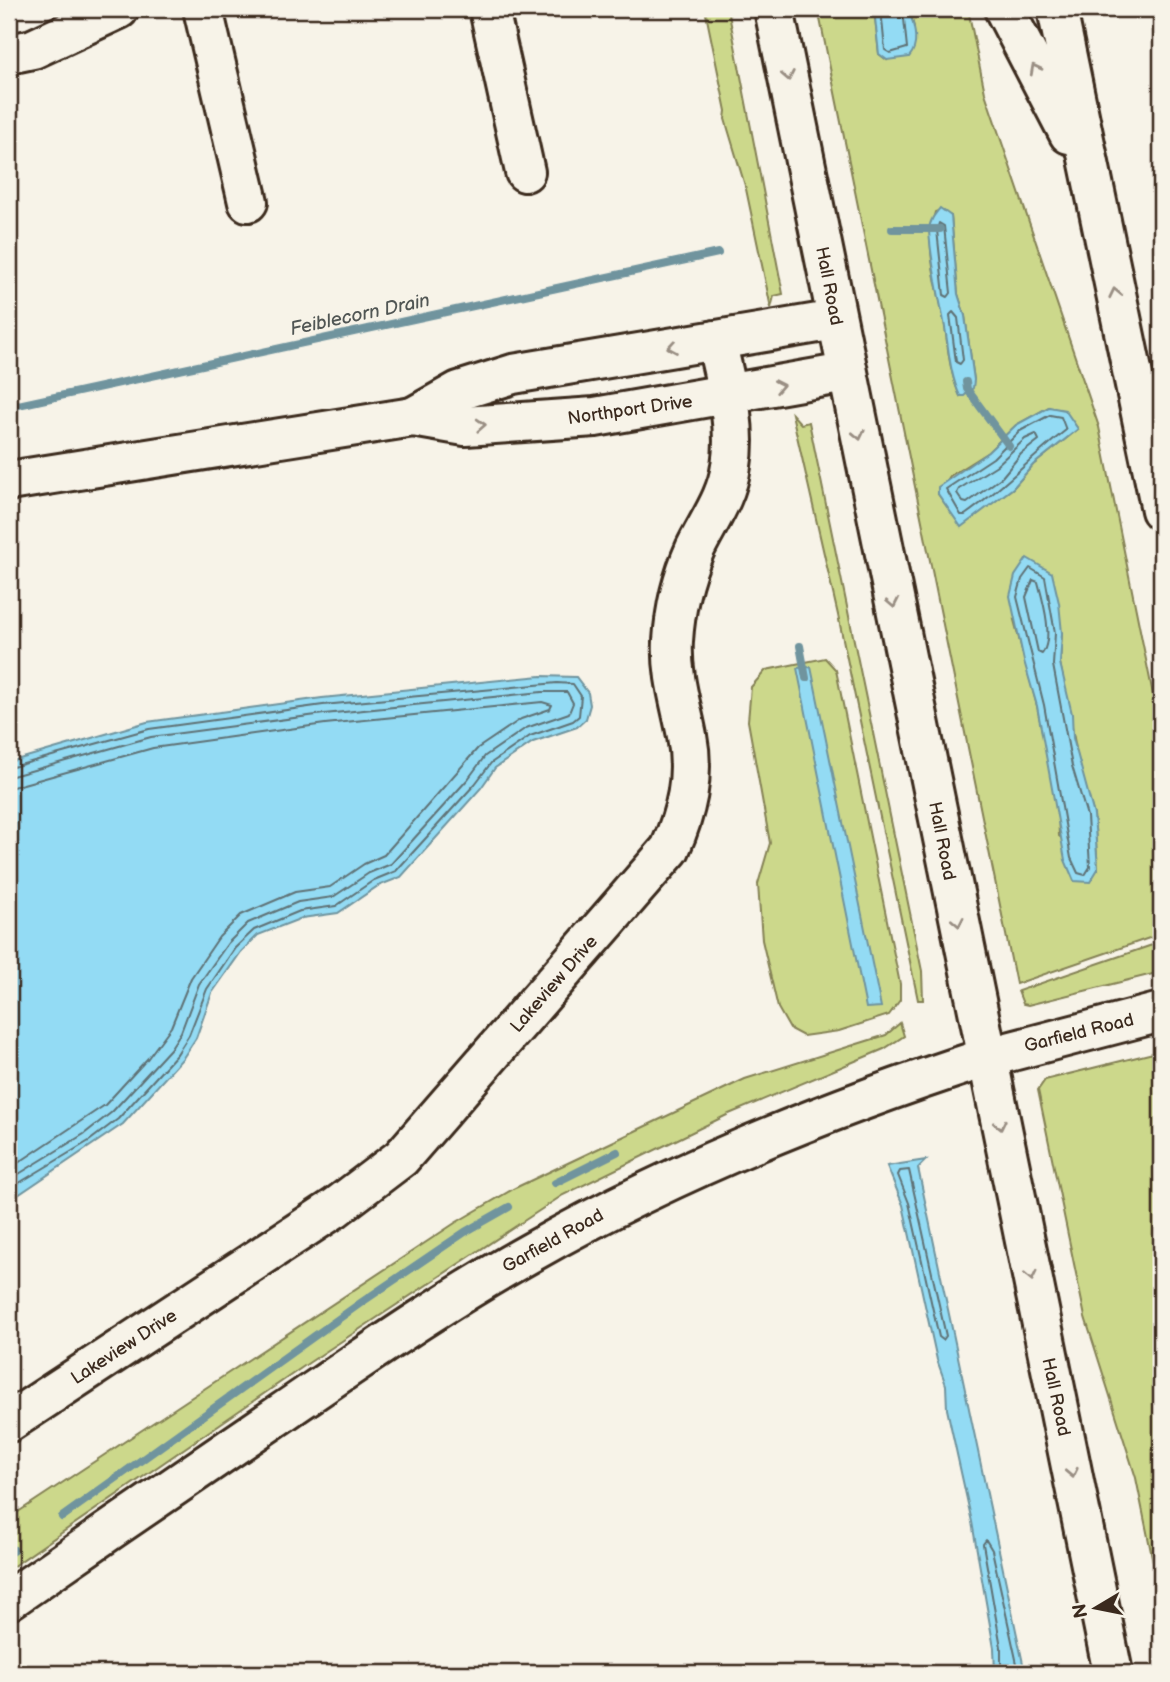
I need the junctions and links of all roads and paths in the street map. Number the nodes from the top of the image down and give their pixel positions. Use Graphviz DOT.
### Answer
graph roads {
  1 [pos="119,9"];
  2 [pos="204,9"];
  3 [pos="489,9"];
  4 [pos="774,9"];
  5 [pos="1003,9"];
  6 [pos="1057,9"];
  7 [pos="9,54"];
  8 [pos="526,172"];
  9 [pos="1090,173"];
  10 [pos="248,202"];
  11 [pos="836,320"];
  12 [pos="716,340"];
  13 [pos="846,373"];
  14 [pos="728,396"];
  15 [pos="414,417"];
  16 [pos="9,481"];
  17 [pos="1161,510"];
  18 [pos="1161,1012"];
  19 [pos="985,1058"];
  20 [pos="9,1422"];
  21 [pos="9,1600"];
  22 [pos="1113,1673"];
  1 -- 7 [label="main road"];
  2 -- 10 [label="main road"];
  3 -- 8 [label="main road"];
  4 -- 11 [label="main road, Hall Road, one-way"];
  9 -- 5 [label="main road, one-way"];
  6 -- 9 [label="main road"];
  17 -- 9 [label="main road, one-way"];
  11 -- 12 [label="main road, Northport Drive"];
  11 -- 13 [label="main road, Hall Road"];
  12 -- 14 [label="main road, Lakeview Drive"];
  12 -- 15 [label="main road, Northport Drive, one-way"];
  14 -- 13 [label="main road, Northport Drive, one-way"];
  13 -- 19 [label="main road, Hall Road, one-way"];
  15 -- 14 [label="main road, Northport Drive, one-way"];
  14 -- 20 [label="main road, Lakeview Drive"];
  15 -- 16 [label="main road, Northport Drive"];
  18 -- 19 [label="main road, Garfield Road"];
  19 -- 21 [label="main road, Garfield Road"];
  19 -- 22 [label="main road, Hall Road, one-way"];
}
